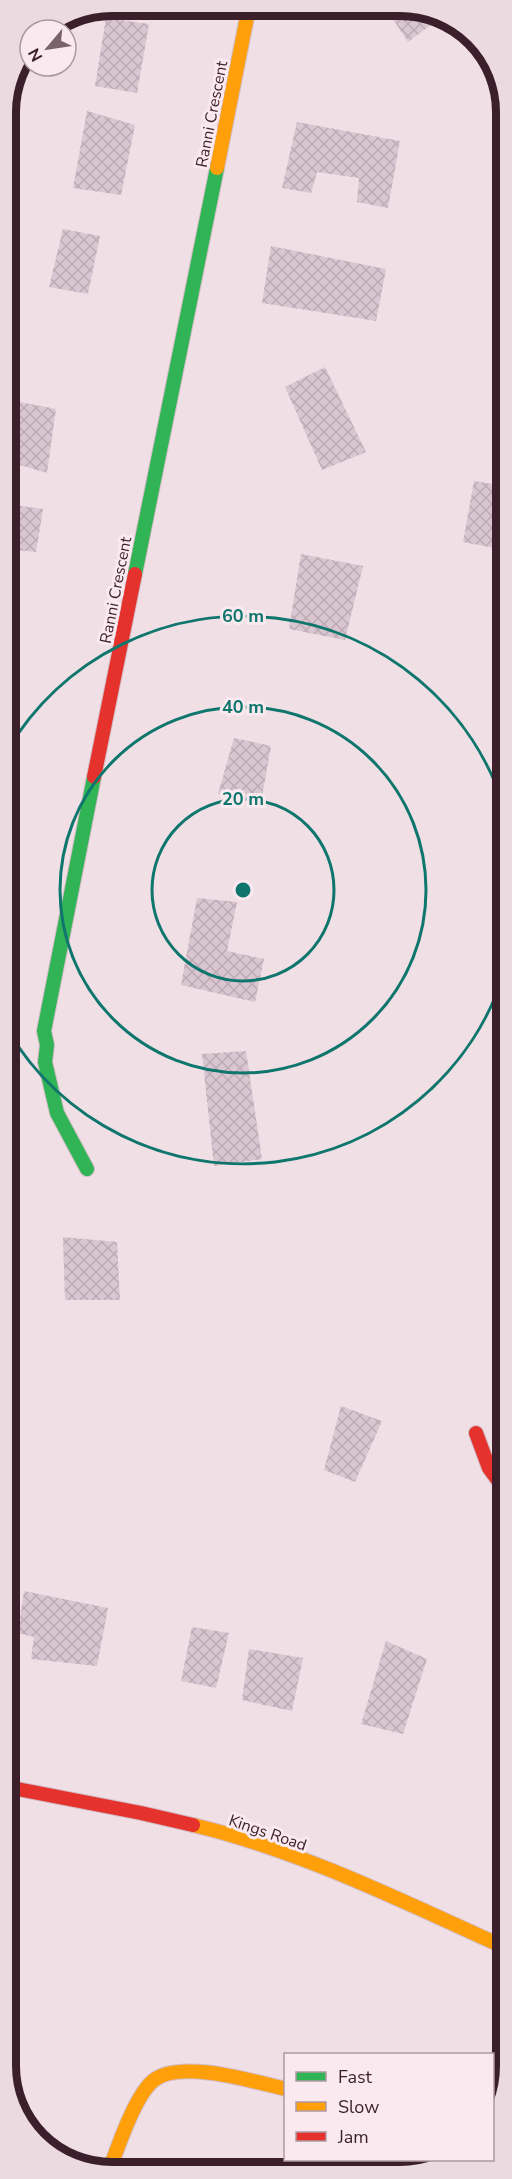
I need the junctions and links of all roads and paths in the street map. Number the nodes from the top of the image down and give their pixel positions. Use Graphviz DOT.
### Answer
graph roads {
  1 [pos="247,17"];
  2 [pos="87,1169"];
  3 [pos="476,1433"];
  4 [pos="495,1477"];
  5 [pos="16,1789"];
  6 [pos="495,1942"];
  7 [pos="284,2089"];
  8 [pos="113,2162"];
  1 -- 2 [label="street, Ranni Crescent"];
  3 -- 4 [label="street"];
  5 -- 6 [label="street, Kings Road"];
  7 -- 8 [label="street"];
}
